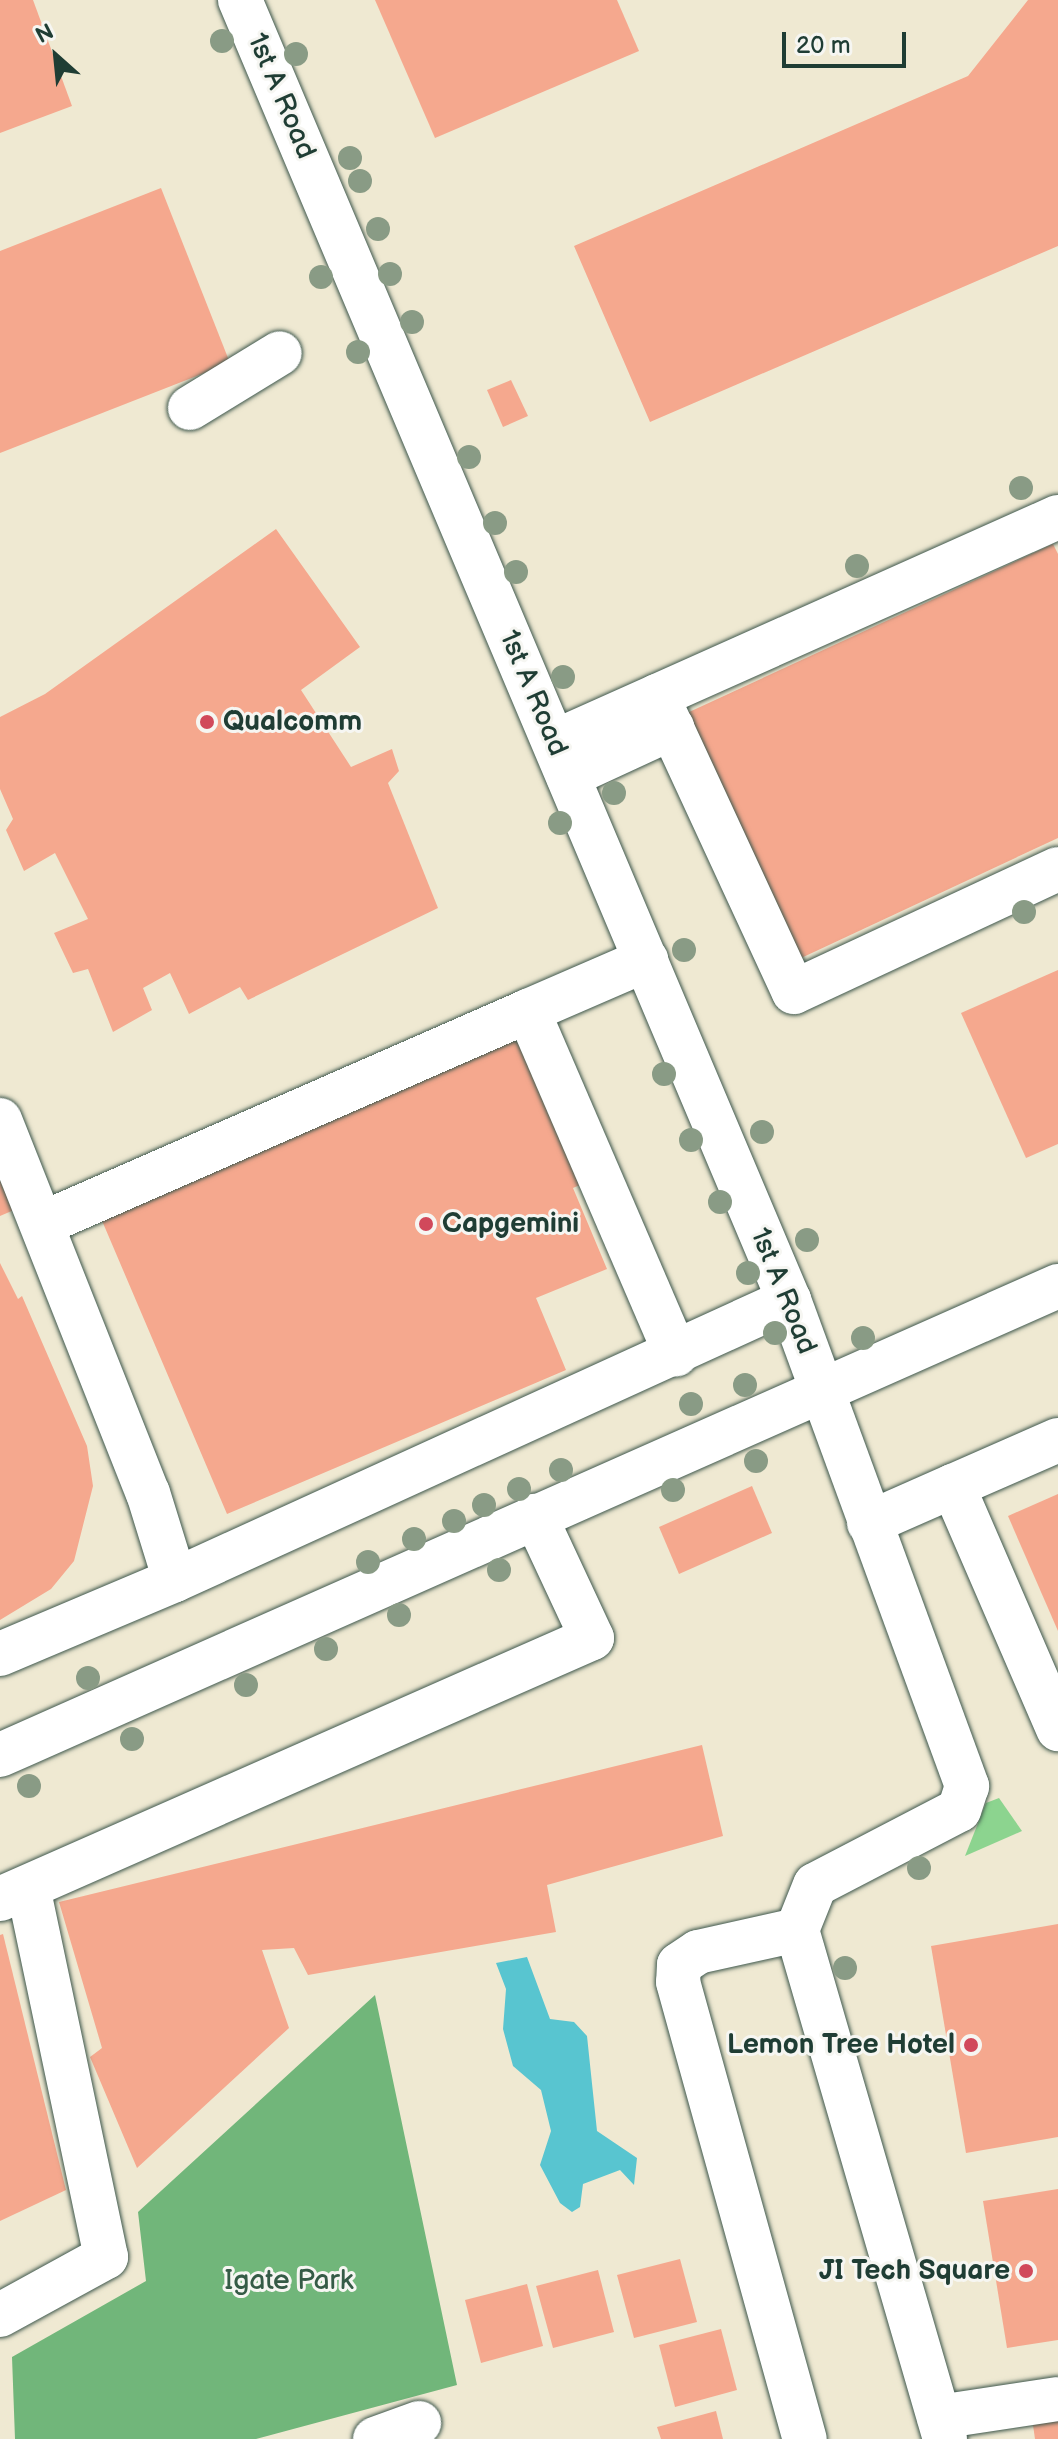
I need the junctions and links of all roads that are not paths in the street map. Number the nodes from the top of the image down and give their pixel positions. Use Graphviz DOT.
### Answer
graph roads {
  1 [pos="240,0"];
  2 [pos="280,353"];
  3 [pos="190,408"];
  4 [pos="1058,517"];
  5 [pos="665,712"];
  6 [pos="561,759"];
  7 [pos="1058,869"];
  8 [pos="646,960"];
  9 [pos="528,1011"];
  10 [pos="0,1120"];
  11 [pos="44,1223"];
  12 [pos="1058,1286"];
  13 [pos="789,1300"];
  14 [pos="676,1354"];
  15 [pos="821,1388"];
  16 [pos="1058,1440"];
  17 [pos="953,1486"];
  18 [pos="535,1516"];
  19 [pos="869,1523"];
  20 [pos="175,1580"];
  21 [pos="0,1654"];
  22 [pos="1058,1729"];
  23 [pos="0,1755"];
  24 [pos="14,1894"];
  25 [pos="797,1930"];
  26 [pos="0,2315"];
  27 [pos="1058,2399"];
  28 [pos="419,2423"];
  29 [pos="942,2428"];
  30 [pos="375,2439"];
  31 [pos="805,2439"];
  1 -- 6 [label="street, 1st A Road"];
  2 -- 3 [label="street"];
  4 -- 5 [label="street"];
  5 -- 6 [label="street"];
  5 -- 7 [label="street"];
  6 -- 8 [label="street, 1st A Road"];
  8 -- 9 [label="street"];
  8 -- 13 [label="street, 1st A Road"];
  9 -- 11 [label="street"];
  9 -- 14 [label="street"];
  10 -- 11 [label="street"];
  11 -- 20 [label="street"];
  12 -- 15 [label="street"];
  13 -- 14 [label="street"];
  13 -- 15 [label="street, 1st A Road"];
  14 -- 20 [label="street"];
  15 -- 18 [label="street"];
  15 -- 19 [label="street, 1st A Road"];
  16 -- 17 [label="street"];
  17 -- 19 [label="street"];
  17 -- 22 [label="street"];
  18 -- 23 [label="street"];
  18 -- 24 [label="street"];
  19 -- 25 [label="street, 1st A Road"];
  20 -- 21 [label="street"];
  24 -- 26 [label="street"];
  25 -- 29 [label="street"];
  25 -- 31 [label="street"];
  27 -- 29 [label="street"];
  28 -- 30 [label="street"];
}
